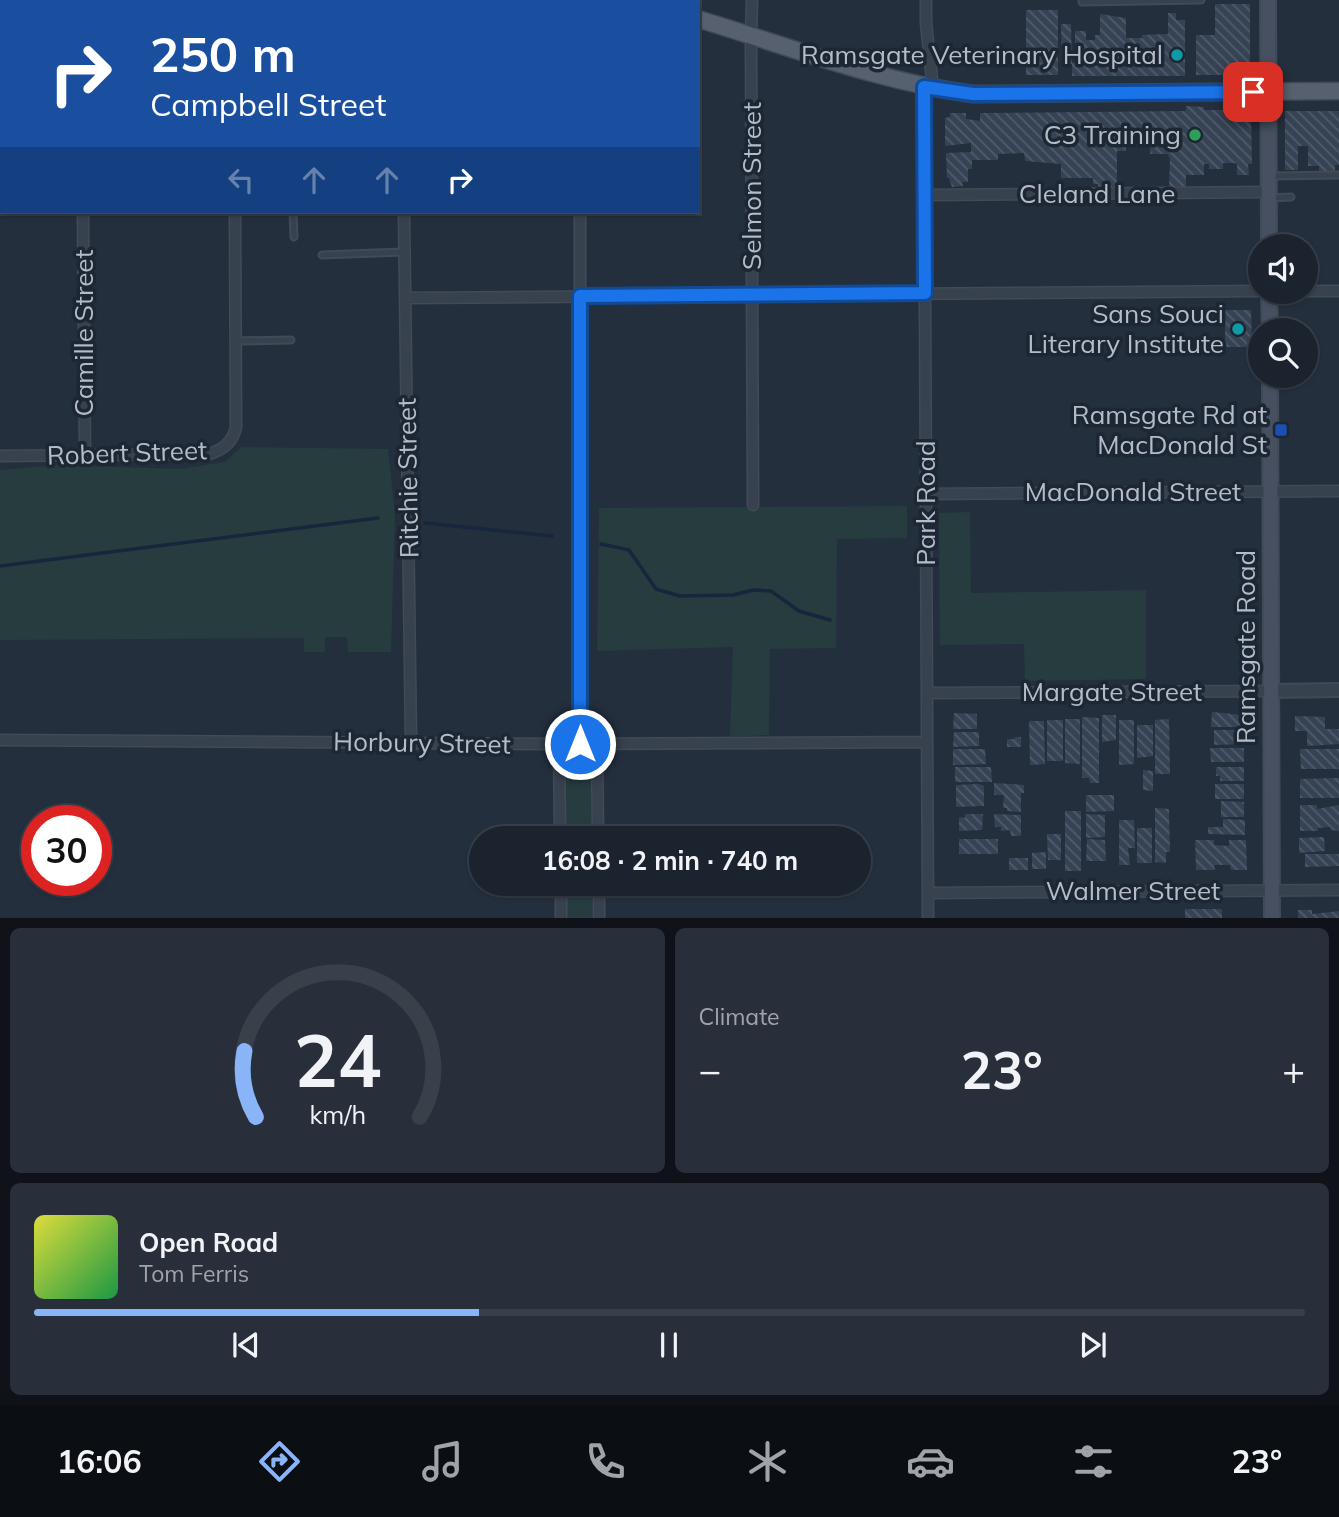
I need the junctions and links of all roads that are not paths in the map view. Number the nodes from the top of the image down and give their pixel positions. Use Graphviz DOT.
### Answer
graph roads {
  1 [pos="752,0"];
  2 [pos="926,0"];
  3 [pos="1201,0"];
  4 [pos="1268,0"];
  5 [pos="1156,1"];
  6 [pos="1082,2"];
  7 [pos="700,20"];
  8 [pos="751,35"];
  9 [pos="929,88"];
  10 [pos="1339,91"];
  11 [pos="1268,92"];
  12 [pos="1339,175"];
  13 [pos="1269,176"];
  14 [pos="925,195"];
  15 [pos="1269,195"];
  16 [pos="1291,197"];
  17 [pos="83,214"];
  18 [pos="235,214"];
  19 [pos="293,214"];
  20 [pos="404,214"];
  21 [pos="580,214"];
  22 [pos="1269,234"];
  23 [pos="294,237"];
  24 [pos="404,252"];
  25 [pos="322,255"];
  26 [pos="1248,291"];
  27 [pos="1318,291"];
  28 [pos="1339,291"];
  29 [pos="925,293"];
  30 [pos="580,296"];
  31 [pos="753,296"];
  32 [pos="405,298"];
  33 [pos="291,340"];
  34 [pos="235,341"];
  35 [pos="1270,388"];
  36 [pos="85,455"];
  37 [pos="0,456"];
  38 [pos="1270,491"];
  39 [pos="1339,491"];
  40 [pos="926,494"];
  41 [pos="753,505"];
  42 [pos="1339,690"];
  43 [pos="1271,691"];
  44 [pos="927,693"];
  45 [pos="0,740"];
  46 [pos="927,742"];
  47 [pos="411,744"];
  48 [pos="559,744"];
  49 [pos="580,744"];
  50 [pos="597,744"];
  51 [pos="560,826"];
  52 [pos="598,826"];
  53 [pos="1272,890"];
  54 [pos="1339,890"];
  55 [pos="928,893"];
  56 [pos="561,896"];
  57 [pos="599,896"];
  58 [pos="561,918"];
  59 [pos="599,918"];
  60 [pos="928,918"];
  61 [pos="1272,918"];
  1 -- 8 [label="street, Selmon Street"];
  2 -- 9 [label="street, Park Road"];
  3 -- 5 [label="lane"];
  4 -- 11 [label="main road"];
  5 -- 6 [label="lane"];
  7 -- 8 [label="main road"];
  8 -- 9 [label="main road"];
  8 -- 31 [label="street, Selmon Street"];
  9 -- 11 [label="main road"];
  9 -- 14 [label="street, Park Road"];
  10 -- 11 [label="main road"];
  11 -- 13 [label="main road"];
  12 -- 13 [label="lane"];
  13 -- 15 [label="main road"];
  14 -- 15 [label="street, Cleland Lane"];
  14 -- 29 [label="street, Park Road"];
  15 -- 16 [label="lane"];
  15 -- 22 [label="main road"];
  17 -- 36 [label="street, Camille Street"];
  18 -- 34 [label="street, Robert Street"];
  19 -- 23 [label="lane"];
  20 -- 24 [label="street, Ritchie Street"];
  21 -- 30 [label="street"];
  24 -- 25 [label="lane"];
  24 -- 32 [label="street, Ritchie Street"];
  26 -- 29 [label="street"];
  27 -- 28 [label="street"];
  29 -- 31 [label="street"];
  29 -- 40 [label="street, Park Road"];
  30 -- 31 [label="street"];
  30 -- 32 [label="street"];
  30 -- 49 [label="street"];
  31 -- 41 [label="street, Selmon Street"];
  32 -- 47 [label="street, Ritchie Street"];
  33 -- 34 [label="lane"];
  34 -- 36 [label="street, Robert Street"];
  35 -- 38 [label="main road, Ramsgate Road"];
  36 -- 37 [label="street, Robert Street"];
  38 -- 39 [label="street, MacDonald Street"];
  38 -- 40 [label="street, MacDonald Street"];
  38 -- 43 [label="main road, Ramsgate Road"];
  40 -- 44 [label="street, Park Road"];
  42 -- 43 [label="street, Margate Street"];
  43 -- 44 [label="street, Margate Street"];
  43 -- 53 [label="main road, Ramsgate Road"];
  44 -- 46 [label="street, Park Road"];
  45 -- 47 [label="street, Horbury Street"];
  46 -- 50 [label="street, Horbury Street"];
  46 -- 55 [label="street, Park Road"];
  47 -- 48 [label="street, Horbury Street"];
  48 -- 49 [label="street, Horbury Street"];
  48 -- 51 [label="street"];
  49 -- 50 [label="street, Horbury Street"];
  50 -- 52 [label="street"];
  53 -- 54 [label="street, Walmer Street"];
  53 -- 55 [label="street, Walmer Street"];
  53 -- 61 [label="main road, Ramsgate Road"];
  55 -- 60 [label="street, Park Road"];
  56 -- 58 [label="street"];
  57 -- 59 [label="street"];
}
